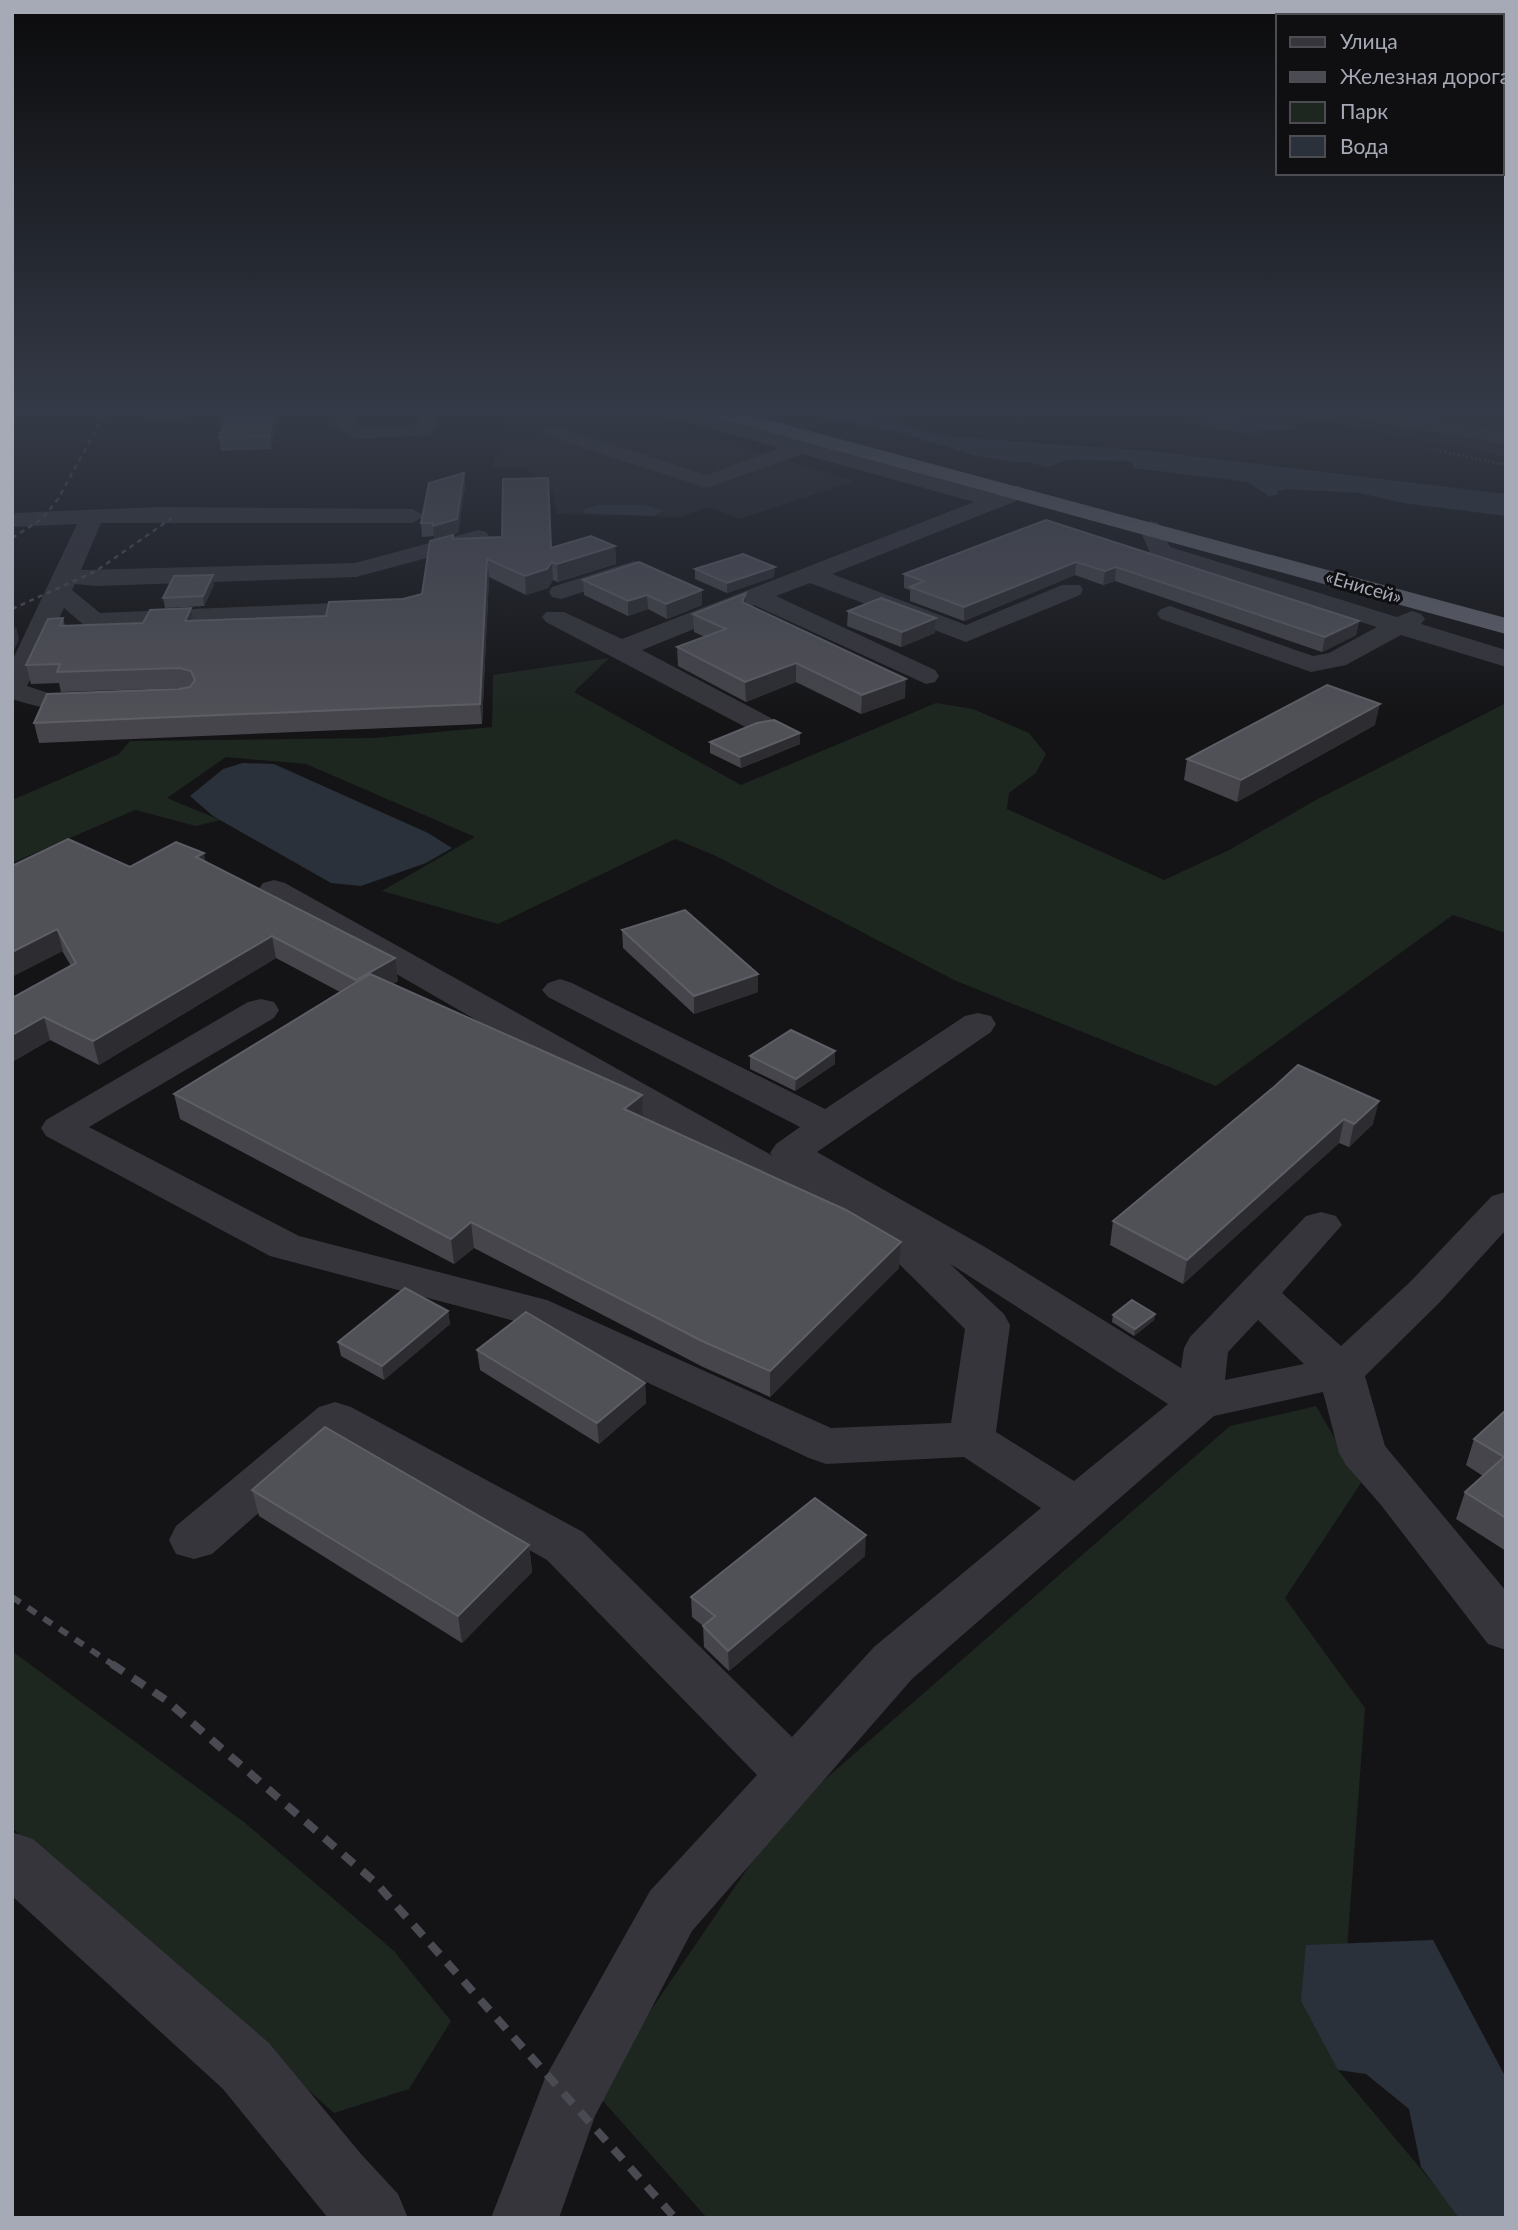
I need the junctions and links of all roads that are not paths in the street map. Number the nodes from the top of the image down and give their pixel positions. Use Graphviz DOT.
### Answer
graph roads {
  1 [pos="972,510"];
  2 [pos="1070,510"];
  3 [pos="1133,510"];
  4 [pos="413,516"];
  5 [pos="92,517"];
  6 [pos="12,520"];
  7 [pos="1150,528"];
  8 [pos="478,537"];
  9 [pos="652,571"];
  10 [pos="812,575"];
  11 [pos="62,584"];
  12 [pos="1071,590"];
  13 [pos="698,591"];
  14 [pos="561,592"];
  15 [pos="757,597"];
  16 [pos="732,606"];
  17 [pos="1435,606"];
  18 [pos="405,608"];
  19 [pos="1506,608"];
  20 [pos="1170,614"];
  21 [pos="555,618"];
  22 [pos="1399,625"];
  23 [pos="1506,626"];
  24 [pos="621,649"];
  25 [pos="1506,659"];
  26 [pos="926,676"];
  27 [pos="12,690"];
  28 [pos="118,700"];
  29 [pos="761,724"];
  30 [pos="274,890"];
  31 [pos="560,990"];
  32 [pos="261,1010"];
  33 [pos="978,1024"];
  34 [pos="827,1125"];
  35 [pos="1506,1205"];
  36 [pos="1321,1225"];
  37 [pos="1257,1294"];
  38 [pos="1341,1372"];
  39 [pos="1200,1402"];
  40 [pos="972,1439"];
  41 [pos="1078,1508"];
  42 [pos="194,1540"];
  43 [pos="1506,1629"];
  44 [pos="793,1774"];
  45 [pos="12,1858"];
  46 [pos="373,2218"];
  47 [pos="525,2218"];
  1 -- 10 [label="lane"];
  2 -- 7 [label="highway, «Енисей»"];
  3 -- 19 [label="highway, «Енисей»"];
  4 -- 5 [label="lane"];
  5 -- 6 [label="lane"];
  5 -- 11 [label="lane"];
  7 -- 17 [label="highway, «Енисей»"];
  7 -- 22 [label="lane"];
  8 -- 11 [label="lane"];
  9 -- 14 [label="lane"];
  10 -- 12 [label="lane"];
  10 -- 15 [label="lane"];
  11 -- 18 [label="lane"];
  11 -- 27 [label="lane"];
  13 -- 16 [label="lane"];
  15 -- 16 [label="lane"];
  15 -- 26 [label="lane"];
  16 -- 24 [label="lane"];
  17 -- 22 [label="lane"];
  17 -- 23 [label="highway, «Енисей»"];
  20 -- 22 [label="lane"];
  21 -- 24 [label="lane"];
  22 -- 25 [label="lane"];
  24 -- 29 [label="lane"];
  27 -- 28 [label="lane"];
  30 -- 40 [label="lane"];
  31 -- 34 [label="lane"];
  32 -- 40 [label="lane"];
  33 -- 34 [label="lane"];
  34 -- 39 [label="lane"];
  35 -- 38 [label="lane"];
  36 -- 37 [label="lane"];
  37 -- 38 [label="lane"];
  37 -- 39 [label="lane"];
  38 -- 39 [label="lane"];
  38 -- 43 [label="lane"];
  39 -- 41 [label="lane"];
  40 -- 41 [label="lane"];
  41 -- 44 [label="lane"];
  42 -- 44 [label="lane"];
  44 -- 47 [label="lane"];
  45 -- 46 [label="lane"];
}
